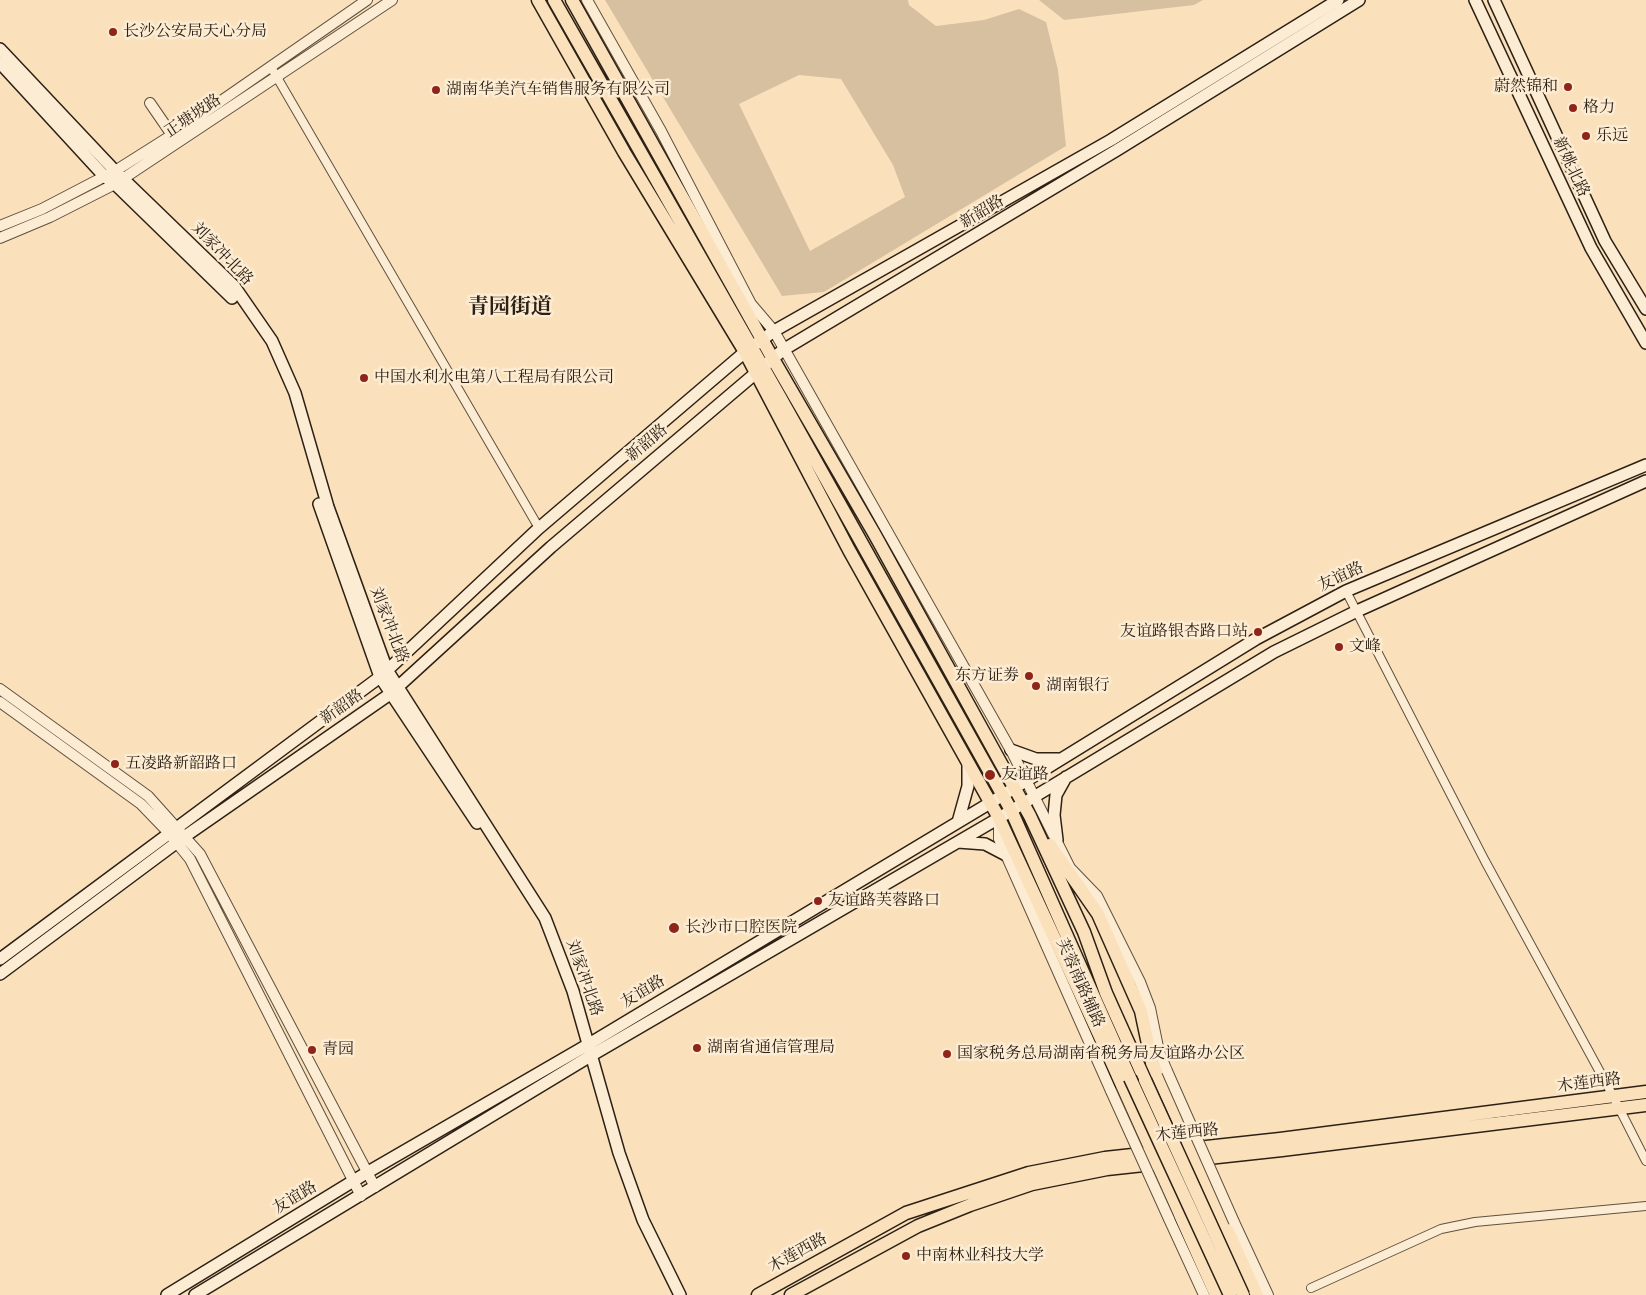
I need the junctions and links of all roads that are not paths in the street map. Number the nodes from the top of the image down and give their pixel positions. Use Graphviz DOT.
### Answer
graph roads {
  1 [pos="367,0"];
  2 [pos="392,0"];
  3 [pos="538,0"];
  4 [pos="554,0"];
  5 [pos="572,0"];
  6 [pos="587,0"];
  7 [pos="1338,0"];
  8 [pos="1359,0"];
  9 [pos="1475,0"];
  10 [pos="1494,0"];
  11 [pos="0,49"];
  12 [pos="0,63"];
  13 [pos="271,67"];
  14 [pos="277,77"];
  15 [pos="150,103"];
  16 [pos="172,135"];
  17 [pos="115,178"];
  18 [pos="0,226"];
  19 [pos="0,238"];
  20 [pos="1646,309"];
  21 [pos="774,331"];
  22 [pos="763,341"];
  23 [pos="1646,343"];
  24 [pos="749,350"];
  25 [pos="784,350"];
  26 [pos="773,359"];
  27 [pos="759,371"];
  28 [pos="1646,465"];
  29 [pos="1646,481"];
  30 [pos="539,528"];
  31 [pos="1346,591"];
  32 [pos="1357,611"];
  33 [pos="383,674"];
  34 [pos="0,689"];
  35 [pos="394,690"];
  36 [pos="0,702"];
  37 [pos="1012,750"];
  38 [pos="1060,759"];
  39 [pos="968,763"];
  40 [pos="1066,777"];
  41 [pos="1027,779"];
  42 [pos="1008,791"];
  43 [pos="1036,795"];
  44 [pos="990,803"];
  45 [pos="1022,803"];
  46 [pos="1011,810"];
  47 [pos="1030,816"];
  48 [pos="999,818"];
  49 [pos="958,822"];
  50 [pos="177,835"];
  51 [pos="1057,840"];
  52 [pos="958,842"];
  53 [pos="1006,856"];
  54 [pos="1070,868"];
  55 [pos="1014,872"];
  56 [pos="1028,881"];
  57 [pos="1048,893"];
  58 [pos="1089,899"];
  59 [pos="0,959"];
  60 [pos="0,974"];
  61 [pos="587,1051"];
  62 [pos="1646,1092"];
  63 [pos="1613,1096"];
  64 [pos="1646,1105"];
  65 [pos="1618,1108"];
  66 [pos="1193,1154"];
  67 [pos="1155,1158"];
  68 [pos="1646,1161"];
  69 [pos="368,1172"];
  70 [pos="354,1181"];
  71 [pos="375,1187"];
  72 [pos="361,1196"];
  73 [pos="1646,1206"];
  74 [pos="1311,1288"];
  75 [pos="167,1295"];
  76 [pos="195,1295"];
  77 [pos="676,1295"];
  78 [pos="680,1295"];
  79 [pos="758,1295"];
  80 [pos="791,1295"];
  81 [pos="1204,1295"];
  82 [pos="1216,1295"];
  83 [pos="1230,1295"];
  84 [pos="1243,1295"];
  85 [pos="1257,1295"];
  86 [pos="1268,1295"];
  1 -- 13 [label="street, 正塘坡路"];
  2 -- 14 [label="street, 正塘坡路"];
  3 -- 24 [label="main road"];
  4 -- 24 [label="main road"];
  5 -- 22 [label="main road"];
  6 -- 21 [label="street"];
  7 -- 21 [label="main road, 新韶路"];
  8 -- 25 [label="main road, 新韶路"];
  9 -- 23 [label="main road, 新姚北路"];
  10 -- 20 [label="main road, 新姚北路"];
  11 -- 17 [label="main road, 刘家冲北路"];
  12 -- 17 [label="main road, 刘家冲北路"];
  13 -- 14 [label="street"];
  13 -- 16 [label="street, 正塘坡路"];
  14 -- 17 [label="street, 正塘坡路"];
  14 -- 30 [label="street"];
  15 -- 16 [label="street"];
  16 -- 17 [label="street, 正塘坡路"];
  17 -- 18 [label="street, 正塘坡路"];
  17 -- 19 [label="street, 正塘坡路"];
  17 -- 33 [label="main road, 刘家冲北路"];
  21 -- 22 [label="main road, 新韶路"];
  21 -- 25 [label="street"];
  22 -- 24 [label="main road, 新韶路"];
  22 -- 26 [label="main road"];
  24 -- 27 [label="main road"];
  24 -- 30 [label="main road, 新韶路"];
  25 -- 26 [label="main road, 新韶路"];
  25 -- 37 [label="street"];
  26 -- 27 [label="main road, 新韶路"];
  26 -- 42 [label="main road"];
  27 -- 35 [label="main road, 新韶路"];
  27 -- 39 [label="main road"];
  27 -- 42 [label="main road"];
  28 -- 31 [label="main road, 友谊路"];
  29 -- 32 [label="main road, 友谊路"];
  30 -- 33 [label="main road, 新韶路"];
  31 -- 32 [label="street"];
  31 -- 38 [label="main road, 友谊路"];
  32 -- 40 [label="main road, 友谊路"];
  32 -- 63 [label="street"];
  33 -- 35 [label="main road, 刘家冲北路"];
  33 -- 50 [label="main road, 新韶路"];
  34 -- 50 [label="street"];
  35 -- 50 [label="main road, 新韶路"];
  35 -- 61 [label="main road, 刘家冲北路"];
  36 -- 50 [label="street"];
  37 -- 38 [label="main road"];
  37 -- 41 [label="street"];
  38 -- 41 [label="main road, 友谊路"];
  39 -- 44 [label="main road"];
  39 -- 49 [label="main road"];
  40 -- 43 [label="main road, 友谊路"];
  40 -- 51 [label="main road"];
  41 -- 42 [label="main road, 友谊路"];
  41 -- 43 [label="street"];
  42 -- 44 [label="main road, 友谊路"];
  42 -- 45 [label="main road"];
  42 -- 46 [label="main road"];
  43 -- 45 [label="main road, 友谊路"];
  43 -- 51 [label="street"];
  44 -- 48 [label="main road"];
  44 -- 49 [label="main road, 友谊路"];
  45 -- 46 [label="main road, 友谊路"];
  45 -- 47 [label="main road"];
  46 -- 48 [label="main road, 友谊路"];
  46 -- 57 [label="main road"];
  47 -- 58 [label="main road"];
  47 -- 84 [label="main road, bridge"];
  48 -- 52 [label="main road, 友谊路"];
  48 -- 53 [label="street, 芙蓉南路辅路"];
  48 -- 56 [label="main road"];
  49 -- 61 [label="main road, 友谊路"];
  50 -- 59 [label="main road, 新韶路"];
  50 -- 60 [label="main road, 新韶路"];
  50 -- 69 [label="street"];
  50 -- 70 [label="street"];
  51 -- 54 [label="street"];
  52 -- 53 [label="main road"];
  52 -- 61 [label="main road, 友谊路"];
  53 -- 55 [label="street, 芙蓉南路辅路"];
  54 -- 58 [label="main road"];
  54 -- 86 [label="street, bridge"];
  55 -- 56 [label="main road"];
  55 -- 81 [label="street, 芙蓉南路辅路, bridge"];
  56 -- 57 [label="main road"];
  56 -- 67 [label="main road"];
  57 -- 83 [label="main road, bridge"];
  58 -- 66 [label="main road"];
  61 -- 69 [label="main road, 友谊路"];
  61 -- 71 [label="main road, 友谊路"];
  61 -- 77 [label="main road, 刘家冲北路"];
  61 -- 78 [label="main road, 刘家冲北路"];
  62 -- 63 [label="main road, 木莲西路"];
  63 -- 65 [label="street"];
  63 -- 66 [label="main road, 木莲西路"];
  64 -- 65 [label="main road, 木莲西路"];
  65 -- 66 [label="main road, 木莲西路"];
  65 -- 68 [label="street"];
  66 -- 67 [label="main road, 木莲西路"];
  66 -- 85 [label="main road"];
  67 -- 79 [label="main road, 木莲西路"];
  67 -- 80 [label="main road, 木莲西路"];
  67 -- 82 [label="main road"];
  69 -- 70 [label="main road, 友谊路"];
  69 -- 71 [label="street"];
  70 -- 72 [label="street"];
  70 -- 75 [label="main road, 友谊路"];
  71 -- 72 [label="main road, 友谊路"];
  72 -- 76 [label="main road, 友谊路"];
  73 -- 74 [label="street"];
}
